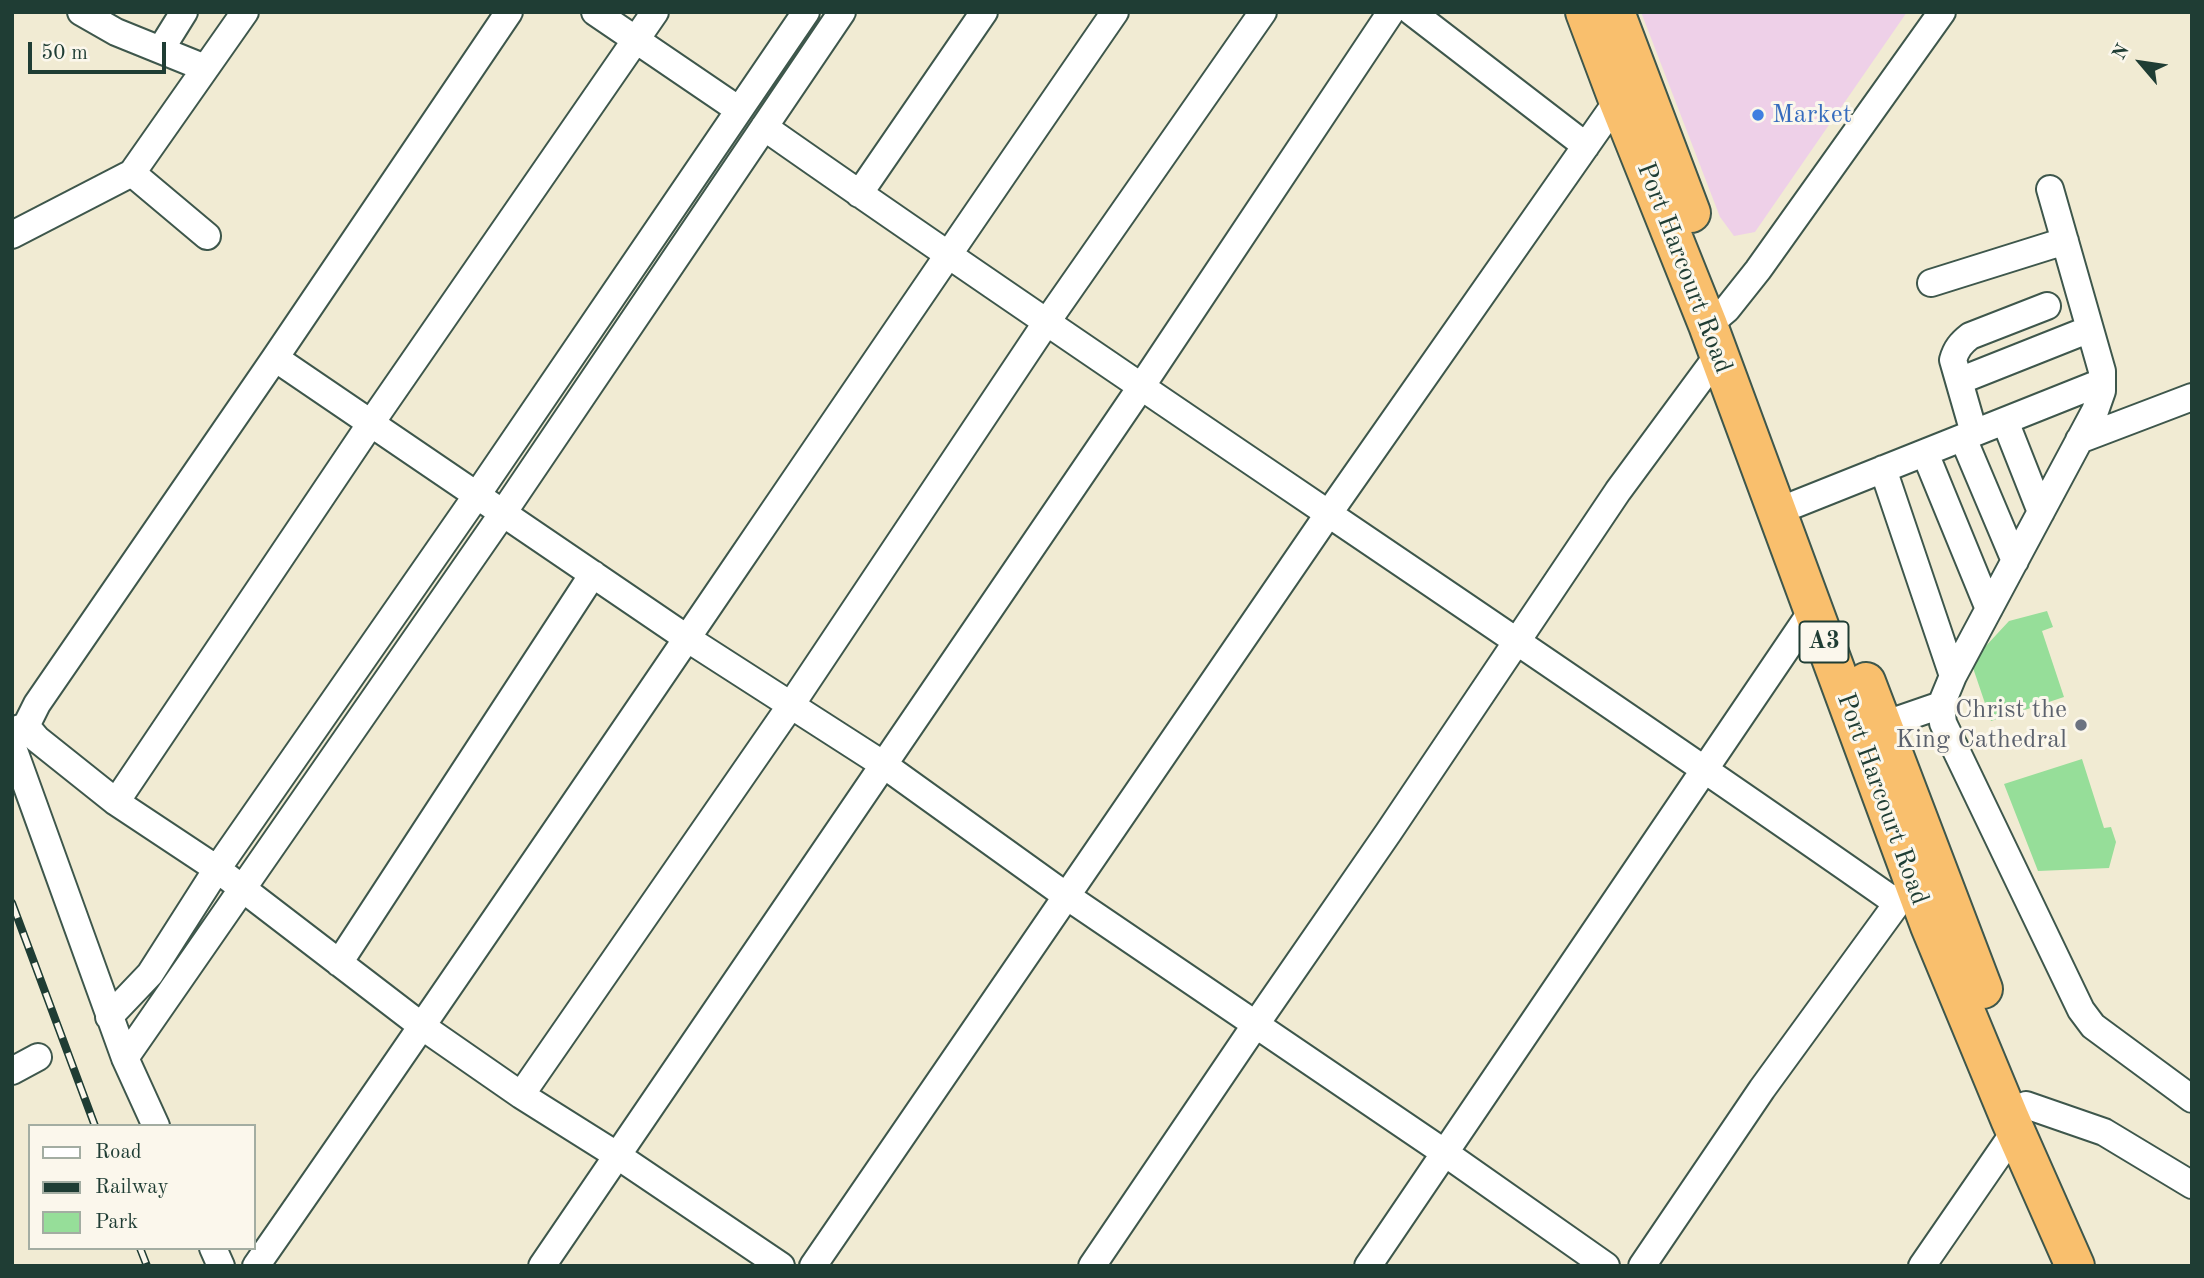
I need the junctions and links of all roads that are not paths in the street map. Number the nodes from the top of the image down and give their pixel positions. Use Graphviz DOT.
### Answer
graph roads {
  1 [pos="81,12"];
  2 [pos="184,12"];
  3 [pos="246,12"];
  4 [pos="509,12"];
  5 [pos="595,12"];
  6 [pos="655,12"];
  7 [pos="806,12"];
  8 [pos="842,12"];
  9 [pos="984,12"];
  10 [pos="1115,12"];
  11 [pos="1263,12"];
  12 [pos="1391,12"];
  13 [pos="1412,12"];
  14 [pos="1586,12"];
  15 [pos="1615,12"];
  16 [pos="1942,12"];
  17 [pos="635,40"];
  18 [pos="161,49"];
  19 [pos="205,68"];
  20 [pos="1618,100"];
  21 [pos="739,110"];
  22 [pos="764,127"];
  23 [pos="1586,146"];
  24 [pos="132,173"];
  25 [pos="2050,189"];
  26 [pos="859,194"];
  27 [pos="12,235"];
  28 [pos="207,236"];
  29 [pos="2065,241"];
  30 [pos="947,256"];
  31 [pos="1931,284"];
  32 [pos="2047,306"];
  33 [pos="1046,323"];
  34 [pos="1718,329"];
  35 [pos="2090,329"];
  36 [pos="275,358"];
  37 [pos="1959,381"];
  38 [pos="2102,382"];
  39 [pos="1141,387"];
  40 [pos="2192,397"];
  41 [pos="2005,421"];
  42 [pos="370,423"];
  43 [pos="1968,436"];
  44 [pos="2079,440"];
  45 [pos="1925,453"];
  46 [pos="1883,469"];
  47 [pos="477,495"];
  48 [pos="1796,505"];
  49 [pos="2041,512"];
  50 [pos="503,513"];
  51 [pos="1329,513"];
  52 [pos="2015,561"];
  53 [pos="593,574"];
  54 [pos="1989,609"];
  55 [pos="1812,611"];
  56 [pos="688,639"];
  57 [pos="1518,640"];
  58 [pos="1953,676"];
  59 [pos="791,705"];
  60 [pos="1941,705"];
  61 [pos="1870,730"];
  62 [pos="17,734"];
  63 [pos="884,765"];
  64 [pos="1705,768"];
  65 [pos="116,802"];
  66 [pos="217,869"];
  67 [pos="242,890"];
  68 [pos="1905,893"];
  69 [pos="1065,895"];
  70 [pos="339,963"];
  71 [pos="150,974"];
  72 [pos="95,976"];
  73 [pos="109,1017"];
  74 [pos="1256,1024"];
  75 [pos="423,1027"];
  76 [pos="38,1057"];
  77 [pos="124,1058"];
  78 [pos="12,1071"];
  79 [pos="521,1095"];
  80 [pos="2192,1099"];
  81 [pos="2021,1118"];
  82 [pos="155,1124"];
  83 [pos="1445,1153"];
  84 [pos="618,1156"];
  85 [pos="2192,1185"];
  86 [pos="214,1250"];
  87 [pos="221,1266"];
  88 [pos="256,1266"];
  89 [pos="542,1266"];
  90 [pos="781,1266"];
  91 [pos="813,1266"];
  92 [pos="1092,1266"];
  93 [pos="1368,1266"];
  94 [pos="1606,1266"];
  95 [pos="1642,1266"];
  96 [pos="1922,1266"];
  97 [pos="2075,1266"];
  98 [pos="2098,1266"];
  1 -- 18 [label="street"];
  2 -- 18 [label="street"];
  3 -- 19 [label="street"];
  4 -- 36 [label="street"];
  5 -- 17 [label="street"];
  6 -- 17 [label="street"];
  7 -- 21 [label="street"];
  8 -- 22 [label="street"];
  9 -- 26 [label="street"];
  10 -- 30 [label="street"];
  11 -- 33 [label="street"];
  12 -- 39 [label="street"];
  13 -- 23 [label="street"];
  14 -- 20 [label="highway, Port Harcourt Road / A3"];
  15 -- 34 [label="highway, Port Harcourt Road / A3"];
  16 -- 34 [label="street"];
  17 -- 21 [label="street"];
  17 -- 42 [label="street"];
  18 -- 19 [label="street"];
  19 -- 24 [label="street"];
  20 -- 23 [label="street"];
  20 -- 34 [label="highway, Port Harcourt Road / A3"];
  21 -- 47 [label="street"];
  22 -- 26 [label="street"];
  22 -- 50 [label="street"];
  23 -- 51 [label="street"];
  24 -- 27 [label="street"];
  24 -- 28 [label="street"];
  25 -- 29 [label="street"];
  26 -- 30 [label="street"];
  29 -- 31 [label="street"];
  29 -- 35 [label="street"];
  30 -- 33 [label="street"];
  30 -- 56 [label="street"];
  32 -- 37 [label="street"];
  33 -- 39 [label="street"];
  33 -- 59 [label="street"];
  34 -- 48 [label="highway, Port Harcourt Road / A3"];
  34 -- 55 [label="highway, Port Harcourt Road / A3"];
  34 -- 57 [label="street"];
  35 -- 37 [label="street"];
  35 -- 38 [label="street"];
  36 -- 42 [label="street"];
  36 -- 62 [label="street"];
  37 -- 43 [label="street"];
  38 -- 41 [label="street"];
  38 -- 44 [label="street"];
  39 -- 51 [label="street"];
  39 -- 63 [label="street"];
  40 -- 44 [label="street"];
  41 -- 43 [label="street"];
  41 -- 49 [label="street"];
  42 -- 47 [label="street"];
  42 -- 65 [label="street"];
  43 -- 45 [label="street"];
  43 -- 52 [label="street"];
  44 -- 49 [label="street"];
  45 -- 46 [label="street"];
  45 -- 54 [label="street"];
  46 -- 48 [label="street"];
  46 -- 58 [label="street"];
  47 -- 50 [label="street"];
  47 -- 66 [label="street"];
  48 -- 61 [label="highway, Port Harcourt Road / A3"];
  49 -- 52 [label="street"];
  50 -- 53 [label="street"];
  50 -- 67 [label="street"];
  51 -- 57 [label="street"];
  51 -- 69 [label="street"];
  52 -- 54 [label="street"];
  53 -- 56 [label="street"];
  53 -- 70 [label="street"];
  54 -- 58 [label="street"];
  55 -- 61 [label="highway, Port Harcourt Road / A3"];
  55 -- 64 [label="street"];
  56 -- 59 [label="street"];
  56 -- 75 [label="street"];
  57 -- 64 [label="street"];
  57 -- 74 [label="street"];
  58 -- 60 [label="street"];
  59 -- 63 [label="street"];
  59 -- 79 [label="street"];
  60 -- 61 [label="street"];
  60 -- 80 [label="street"];
  61 -- 68 [label="highway, Port Harcourt Road / A3"];
  61 -- 81 [label="highway, Port Harcourt Road / A3"];
  62 -- 65 [label="street"];
  62 -- 72 [label="street"];
  63 -- 69 [label="street"];
  63 -- 84 [label="street"];
  64 -- 68 [label="street"];
  64 -- 83 [label="street"];
  65 -- 66 [label="street"];
  66 -- 67 [label="street"];
  66 -- 71 [label="street"];
  67 -- 70 [label="street"];
  67 -- 77 [label="street"];
  68 -- 81 [label="highway, Port Harcourt Road / A3"];
  68 -- 95 [label="street"];
  69 -- 74 [label="street"];
  69 -- 91 [label="street"];
  70 -- 75 [label="street"];
  71 -- 72 [label="street"];
  71 -- 73 [label="street"];
  72 -- 73 [label="street"];
  73 -- 77 [label="street"];
  74 -- 83 [label="street"];
  74 -- 92 [label="street"];
  75 -- 79 [label="street"];
  75 -- 88 [label="street"];
  76 -- 78 [label="street"];
  77 -- 82 [label="street"];
  79 -- 84 [label="street"];
  81 -- 85 [label="street"];
  81 -- 96 [label="street"];
  81 -- 97 [label="highway, Port Harcourt Road / A3"];
  81 -- 98 [label="highway, Port Harcourt Road / A3"];
  83 -- 93 [label="street"];
  83 -- 94 [label="street"];
  84 -- 89 [label="street"];
  84 -- 90 [label="street"];
  86 -- 87 [label="street"];
}
